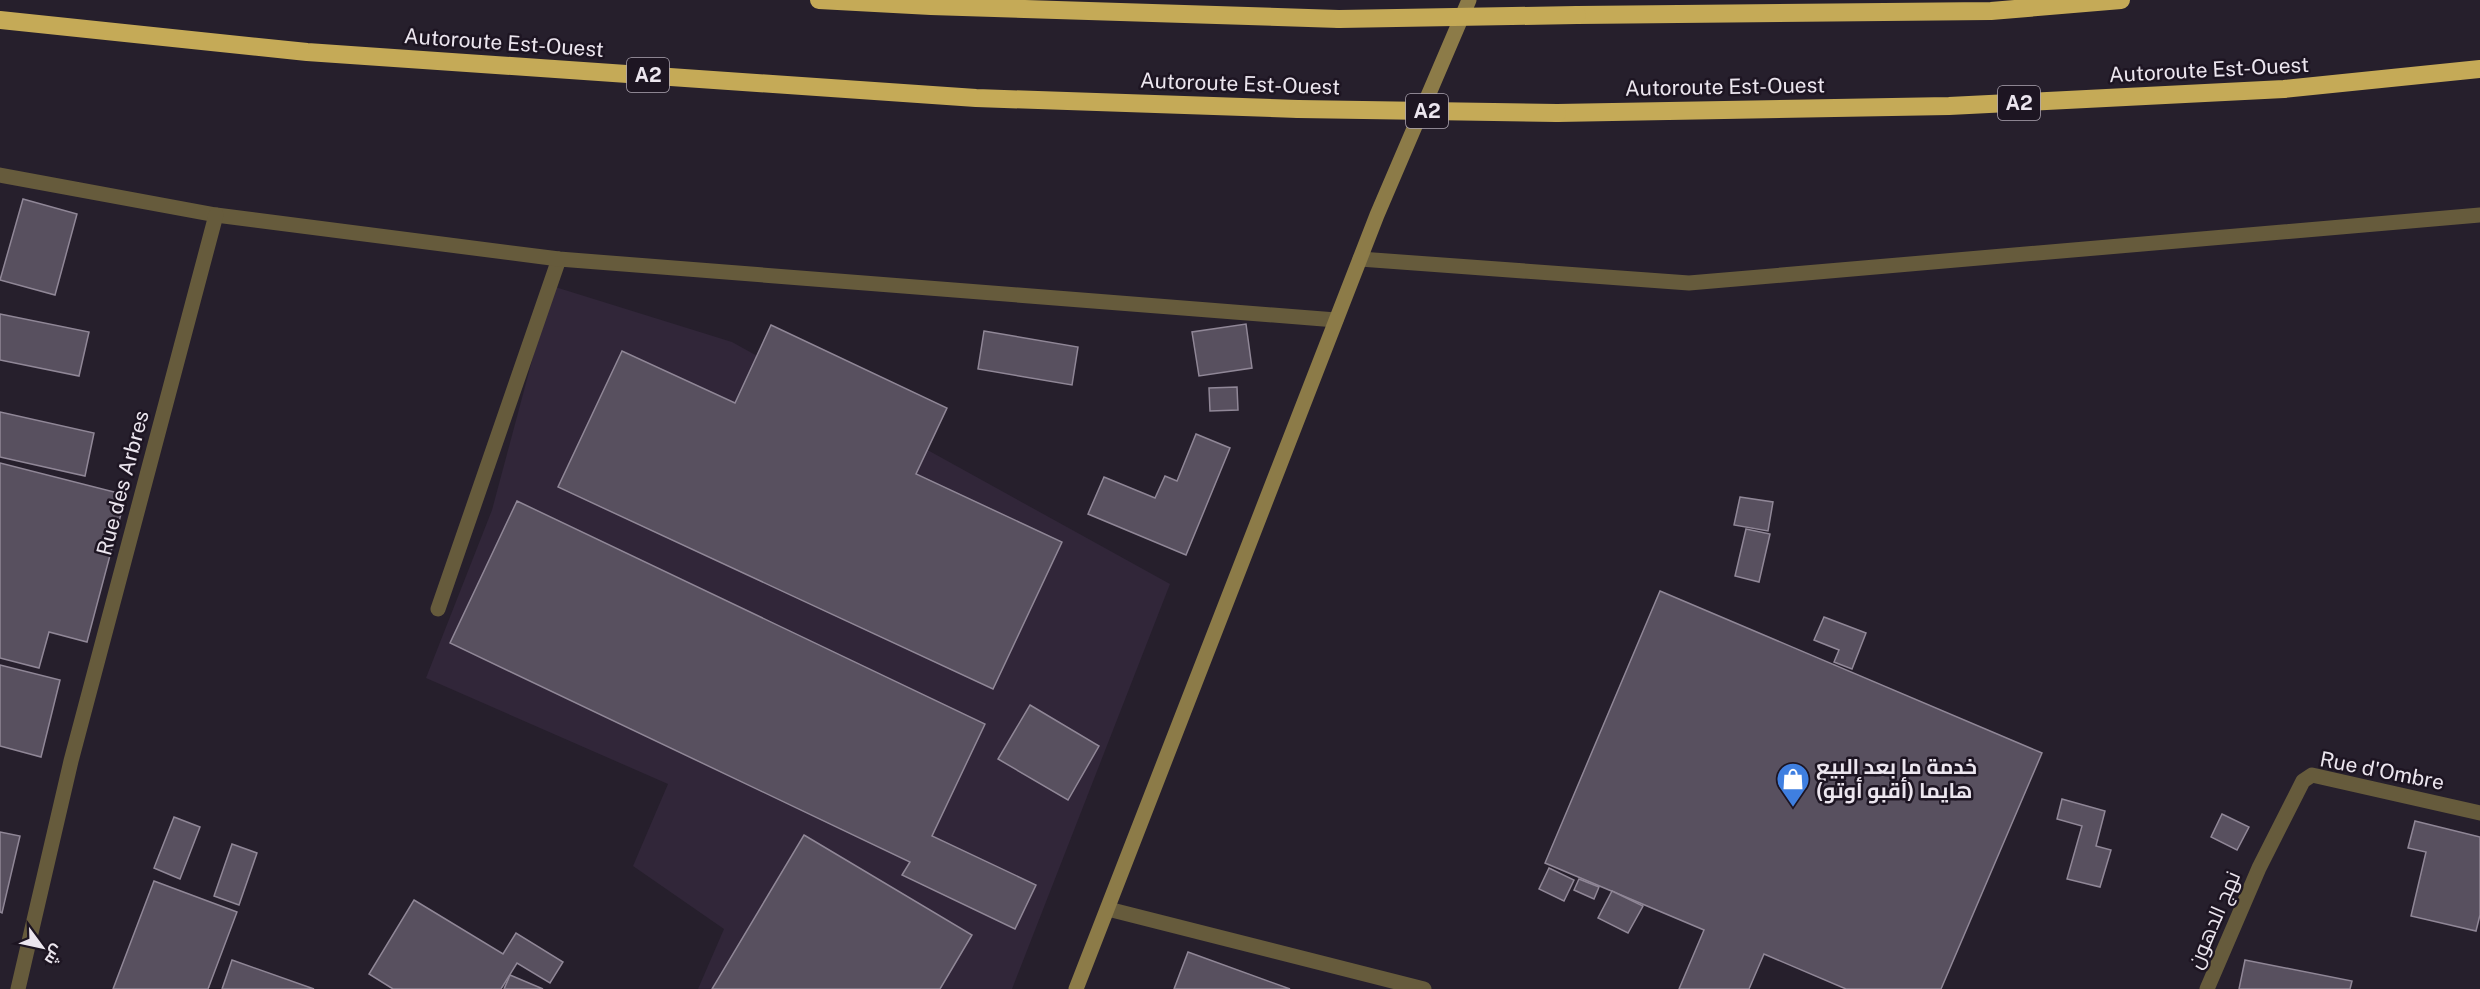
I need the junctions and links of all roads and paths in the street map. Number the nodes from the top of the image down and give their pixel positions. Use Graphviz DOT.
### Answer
graph roads {
  1 [pos="819,0"];
  2 [pos="1468,0"];
  3 [pos="2121,0"];
  4 [pos="0,20"];
  5 [pos="2480,69"];
  6 [pos="0,175"];
  7 [pos="216,215"];
  8 [pos="2480,215"];
  9 [pos="559,259"];
  10 [pos="1359,259"];
  11 [pos="1336,320"];
  12 [pos="438,609"];
  13 [pos="2480,813"];
  14 [pos="2259,868"];
  15 [pos="1108,909"];
  16 [pos="18,989"];
  17 [pos="1076,989"];
  18 [pos="1424,989"];
  19 [pos="2207,989"];
  1 -- 3 [label="highway, bridge"];
  2 -- 10 [label="street"];
  4 -- 5 [label="highway, Autoroute Est-Ouest / A2, bridge"];
  6 -- 7 [label="street"];
  7 -- 9 [label="street"];
  7 -- 16 [label="street, Rue des Arbres"];
  8 -- 10 [label="street"];
  9 -- 11 [label="street"];
  9 -- 12 [label="street"];
  10 -- 11 [label="street"];
  11 -- 15 [label="street"];
  13 -- 14 [label="street, Rue d'Ombre"];
  14 -- 19 [label="street, نهج الدهون"];
  15 -- 17 [label="street"];
  15 -- 18 [label="street"];
}
